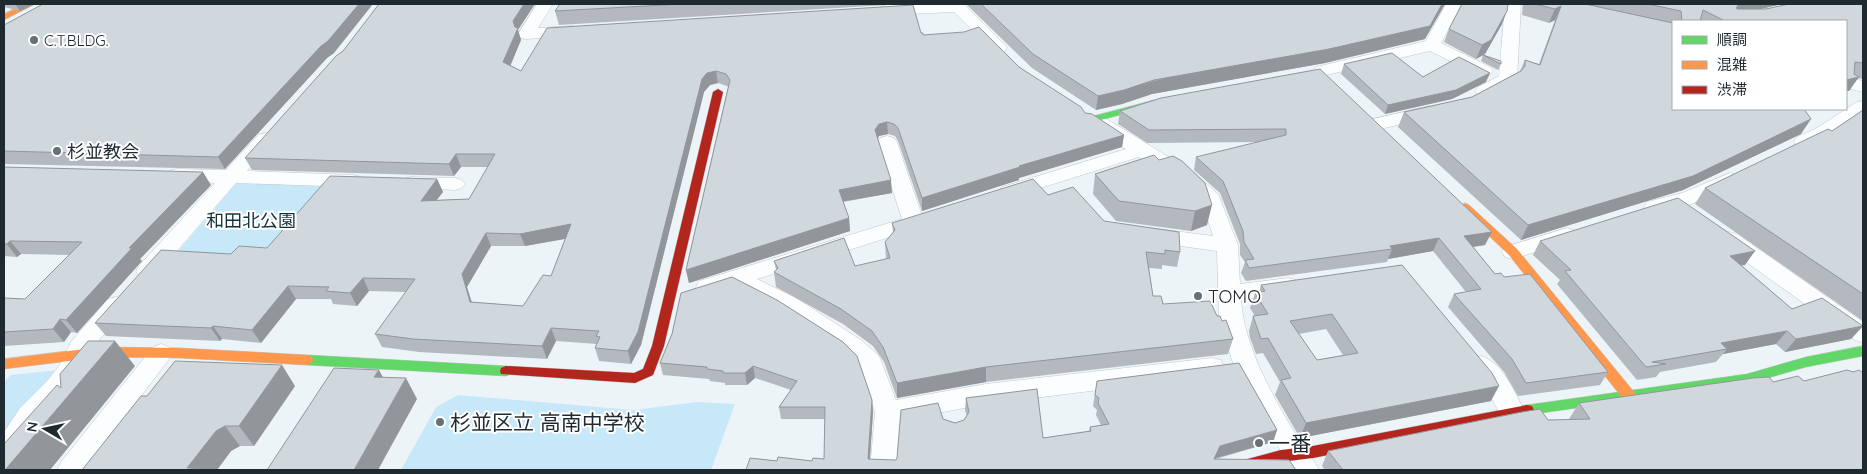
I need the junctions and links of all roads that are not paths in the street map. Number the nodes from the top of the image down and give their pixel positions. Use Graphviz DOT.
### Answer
graph roads {
  1 [pos="545,4"];
  2 [pos="1454,4"];
  3 [pos="1513,4"];
  4 [pos="956,5"];
  5 [pos="35,7"];
  6 [pos="871,11"];
  7 [pos="4,17"];
  8 [pos="4,29"];
  9 [pos="585,30"];
  10 [pos="1432,45"];
  11 [pos="1012,60"];
  12 [pos="1317,72"];
  13 [pos="1502,81"];
  14 [pos="1847,82"];
  15 [pos="1334,84"];
  16 [pos="1863,87"];
  17 [pos="718,92"];
  18 [pos="1468,100"];
  19 [pos="1162,102"];
  20 [pos="1863,106"];
  21 [pos="1450,107"];
  22 [pos="1086,114"];
  23 [pos="1375,123"];
  24 [pos="276,127"];
  25 [pos="887,142"];
  26 [pos="1790,148"];
  27 [pos="1141,150"];
  28 [pos="1751,169"];
  29 [pos="162,175"];
  30 [pos="231,177"];
  31 [pos="372,181"];
  32 [pos="397,182"];
  33 [pos="455,184"];
  34 [pos="1454,198"];
  35 [pos="987,199"];
  36 [pos="1673,201"];
  37 [pos="940,214"];
  38 [pos="1632,214"];
  39 [pos="914,222"];
  40 [pos="1587,228"];
  41 [pos="1129,232"];
  42 [pos="1227,245"];
  43 [pos="1513,252"];
  44 [pos="735,278"];
  45 [pos="1306,283"];
  46 [pos="1229,294"];
  47 [pos="670,299"];
  48 [pos="1863,334"];
  49 [pos="1469,351"];
  50 [pos="1863,351"];
  51 [pos="161,353"];
  52 [pos="76,356"];
  53 [pos="1245,363"];
  54 [pos="4,364"];
  55 [pos="1629,396"];
  56 [pos="888,412"];
  57 [pos="1512,412"];
  58 [pos="4,453"];
  59 [pos="1300,462"];
  60 [pos="70,470"];
  61 [pos="883,470"];
  62 [pos="1229,470"];
  1 -- 9 [label="street"];
  2 -- 10 [label="street"];
  3 -- 13 [label="street"];
  4 -- 6 [label="street"];
  4 -- 11 [label="street"];
  5 -- 7 [label="street"];
  5 -- 8 [label="street"];
  10 -- 12 [label="street"];
  10 -- 13 [label="street"];
  12 -- 15 [label="street"];
  13 -- 18 [label="street"];
  14 -- 16 [label="street"];
  17 -- 47 [label="street"];
  19 -- 22 [label="street"];
  20 -- 26 [label="street"];
  21 -- 23 [label="street"];
  22 -- 27 [label="street"];
  24 -- 30 [label="street"];
  25 -- 39 [label="street"];
  27 -- 35 [label="street"];
  27 -- 42 [label="street"];
  28 -- 36 [label="street"];
  29 -- 30 [label="street"];
  30 -- 31 [label="street"];
  30 -- 52 [label="street"];
  32 -- 33 [label="street"];
  34 -- 43 [label="street"];
  36 -- 38 [label="street"];
  36 -- 48 [label="street"];
  37 -- 39 [label="street"];
  39 -- 44 [label="street"];
  40 -- 43 [label="street"];
  41 -- 42 [label="street"];
  42 -- 46 [label="street"];
  43 -- 55 [label="street"];
  44 -- 47 [label="street"];
  44 -- 56 [label="street"];
  45 -- 46 [label="street"];
  46 -- 53 [label="street"];
  47 -- 51 [label="street"];
  49 -- 57 [label="street"];
  50 -- 55 [label="street"];
  51 -- 52 [label="street"];
  51 -- 60 [label="street"];
  52 -- 54 [label="street"];
  52 -- 58 [label="street"];
  53 -- 56 [label="street"];
  53 -- 59 [label="street"];
  55 -- 57 [label="street"];
  56 -- 61 [label="street"];
  57 -- 59 [label="street"];
  59 -- 62 [label="street"];
}
